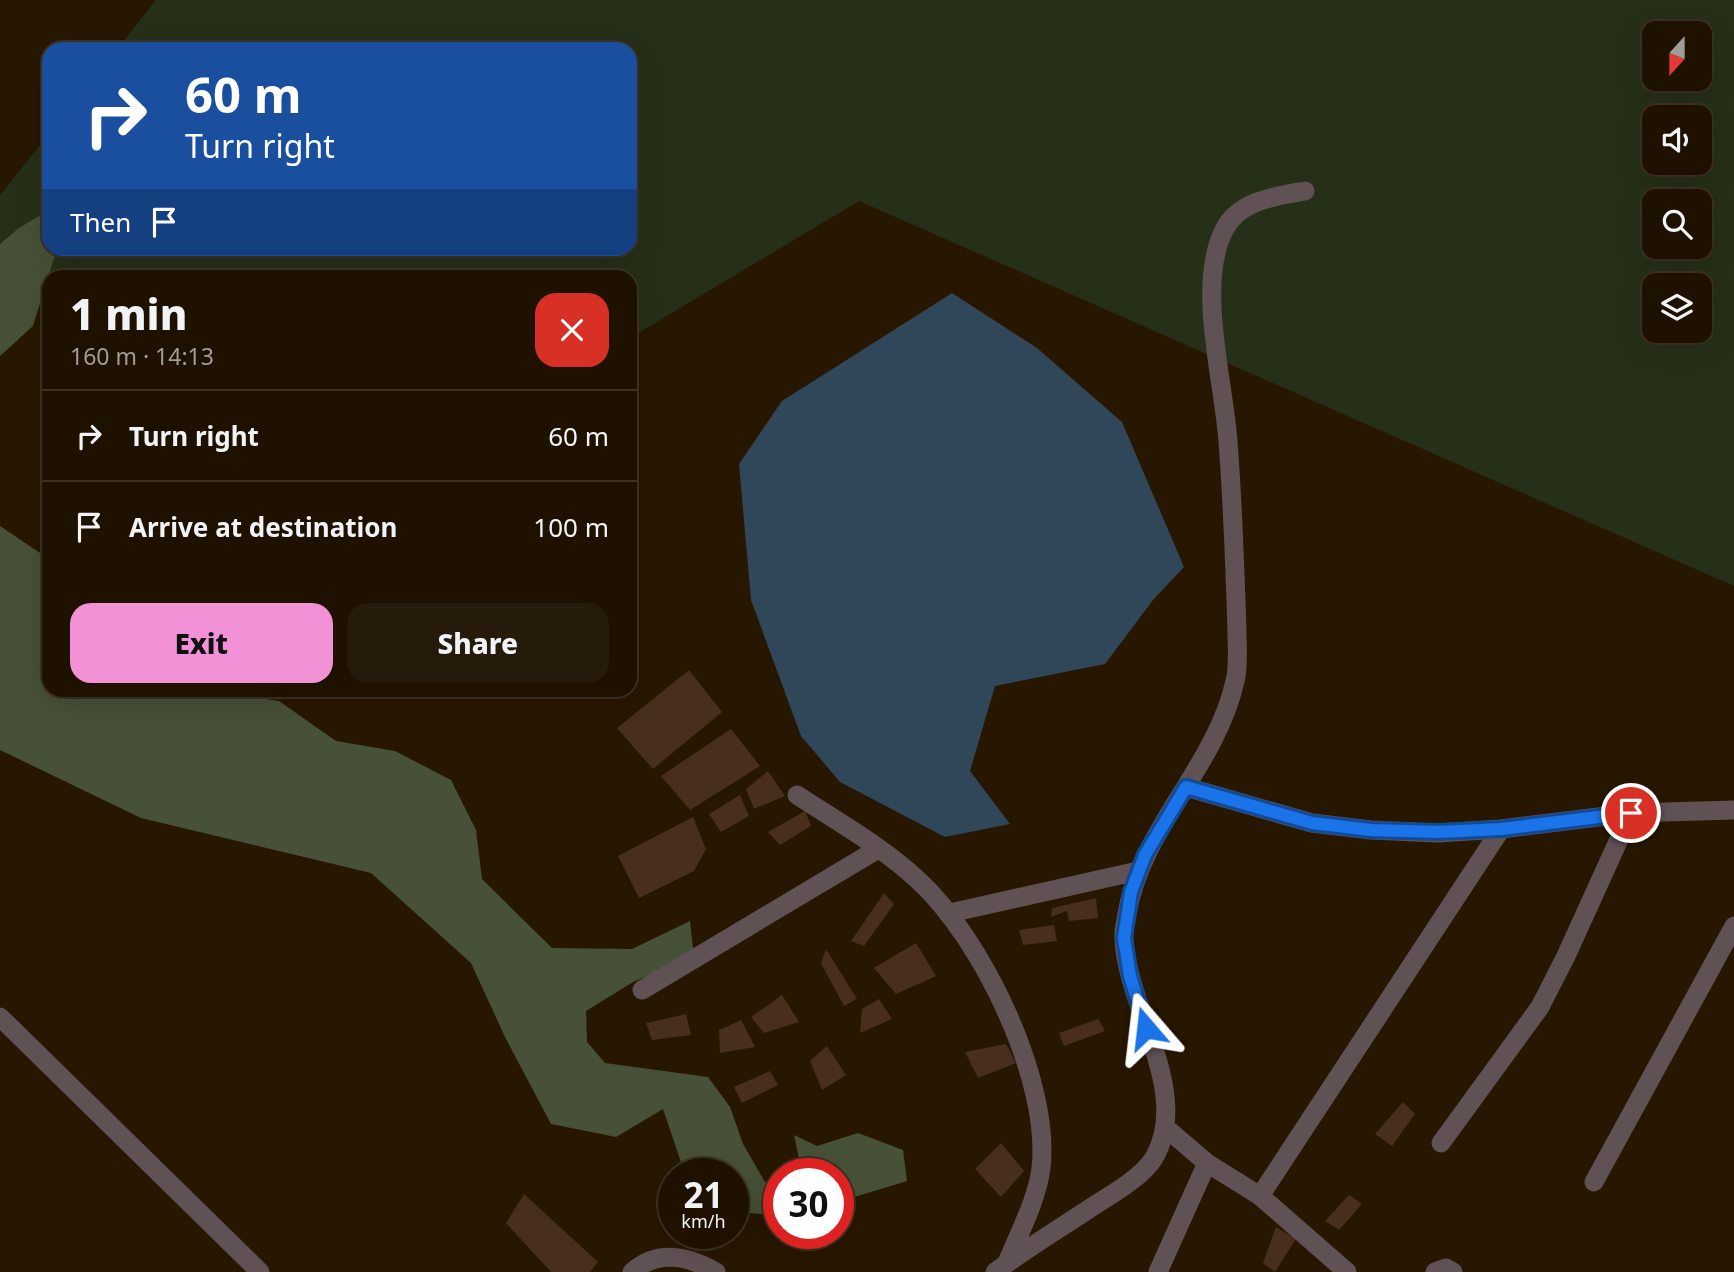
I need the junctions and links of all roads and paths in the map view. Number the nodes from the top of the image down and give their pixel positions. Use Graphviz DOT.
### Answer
graph roads {
  1 [pos="1306,191"];
  2 [pos="1186,787"];
  3 [pos="797,795"];
  4 [pos="1734,810"];
  5 [pos="1631,813"];
  6 [pos="1501,829"];
  7 [pos="878,849"];
  8 [pos="1138,871"];
  9 [pos="950,913"];
  10 [pos="1734,926"];
  11 [pos="642,990"];
  12 [pos="0,1017"];
  13 [pos="1166,1128"];
  14 [pos="1441,1143"];
  15 [pos="1207,1163"];
  16 [pos="1594,1182"];
  17 [pos="1261,1196"];
  18 [pos="1001,1268"];
  19 [pos="260,1272"];
  20 [pos="632,1272"];
  21 [pos="716,1272"];
  22 [pos="1158,1272"];
  23 [pos="1346,1272"];
  24 [pos="1435,1272"];
  25 [pos="1453,1272"];
  1 -- 2 [label="street"];
  2 -- 6 [label="street"];
  2 -- 8 [label="street"];
  3 -- 7 [label="street"];
  4 -- 5 [label="street"];
  5 -- 6 [label="street"];
  5 -- 14 [label="street"];
  6 -- 17 [label="street"];
  7 -- 9 [label="street"];
  7 -- 11 [label="street"];
  8 -- 9 [label="street"];
  8 -- 13 [label="street"];
  9 -- 18 [label="street"];
  10 -- 16 [label="street"];
  12 -- 19 [label="street"];
  13 -- 15 [label="street"];
  13 -- 18 [label="street"];
  15 -- 17 [label="street"];
  15 -- 22 [label="street"];
  17 -- 23 [label="street"];
  20 -- 21 [label="street"];
  24 -- 25 [label="street"];
}
